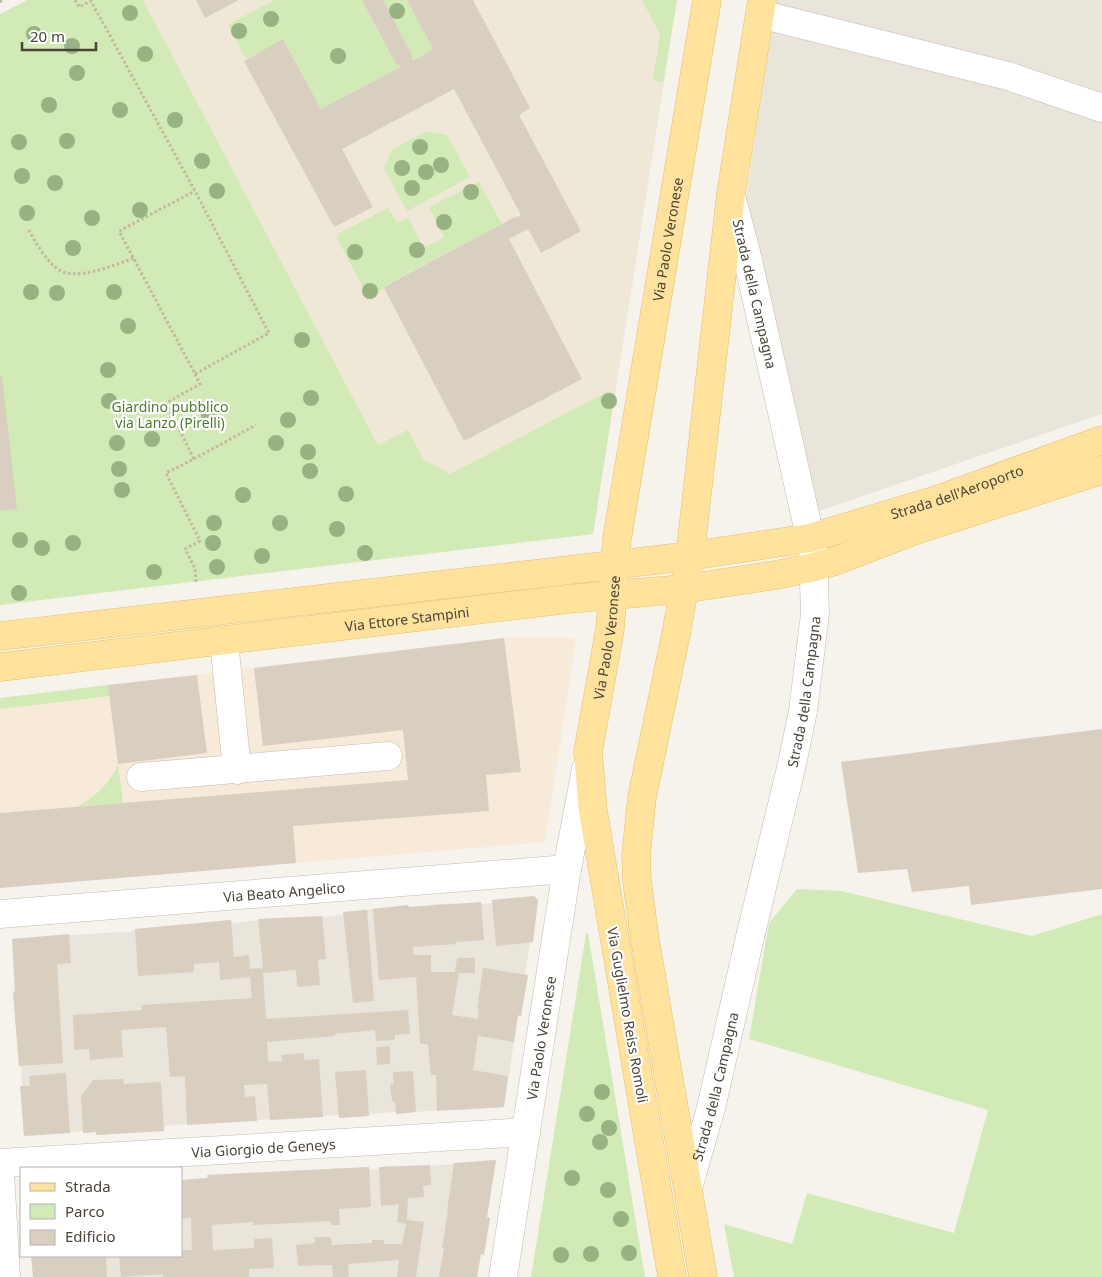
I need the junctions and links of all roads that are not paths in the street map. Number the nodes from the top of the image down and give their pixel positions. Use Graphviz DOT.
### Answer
graph roads {
  1 [pos="707,0"];
  2 [pos="761,7"];
  3 [pos="1102,108"];
  4 [pos="731,193"];
  5 [pos="1102,440"];
  6 [pos="1102,470"];
  7 [pos="810,538"];
  8 [pos="690,556"];
  9 [pos="614,564"];
  10 [pos="814,567"];
  11 [pos="683,589"];
  12 [pos="613,596"];
  13 [pos="0,636"];
  14 [pos="224,640"];
  15 [pos="0,667"];
  16 [pos="588,752"];
  17 [pos="388,756"];
  18 [pos="236,770"];
  19 [pos="141,777"];
  20 [pos="567,869"];
  21 [pos="0,914"];
  22 [pos="526,1132"];
  23 [pos="0,1163"];
  24 [pos="0,1172"];
  25 [pos="688,1188"];
  26 [pos="6,1277"];
  27 [pos="503,1277"];
  28 [pos="672,1277"];
  29 [pos="703,1277"];
  1 -- 9 [label="main road, Via Paolo Veronese"];
  2 -- 3 [label="street"];
  2 -- 4 [label="main road"];
  4 -- 7 [label="street, Strada della Campagna"];
  4 -- 8 [label="main road"];
  5 -- 7 [label="main road, Strada dell'Aeroporto"];
  6 -- 10 [label="main road, Strada dell'Aeroporto"];
  7 -- 8 [label="main road"];
  7 -- 10 [label="street, Strada della Campagna"];
  8 -- 9 [label="main road"];
  8 -- 11 [label="main road"];
  9 -- 12 [label="main road, Via Paolo Veronese"];
  9 -- 13 [label="main road"];
  10 -- 11 [label="main road, Via Ettore Stampini"];
  10 -- 25 [label="street, Strada della Campagna"];
  11 -- 12 [label="main road, Via Ettore Stampini"];
  11 -- 25 [label="main road"];
  12 -- 14 [label="main road, Via Ettore Stampini"];
  12 -- 16 [label="main road, Via Paolo Veronese"];
  14 -- 15 [label="main road, Via Ettore Stampini"];
  14 -- 18 [label="street"];
  16 -- 20 [label="street, Via Paolo Veronese"];
  16 -- 28 [label="main road, Via Guglielmo Reiss Romoli"];
  17 -- 18 [label="street"];
  18 -- 19 [label="street"];
  20 -- 21 [label="street, Via Beato Angelico"];
  20 -- 22 [label="street, Via Paolo Veronese"];
  22 -- 23 [label="street, Via Giorgio de Geneys"];
  22 -- 27 [label="street, Via Paolo Veronese"];
  24 -- 26 [label="street"];
  25 -- 29 [label="main road"];
}
